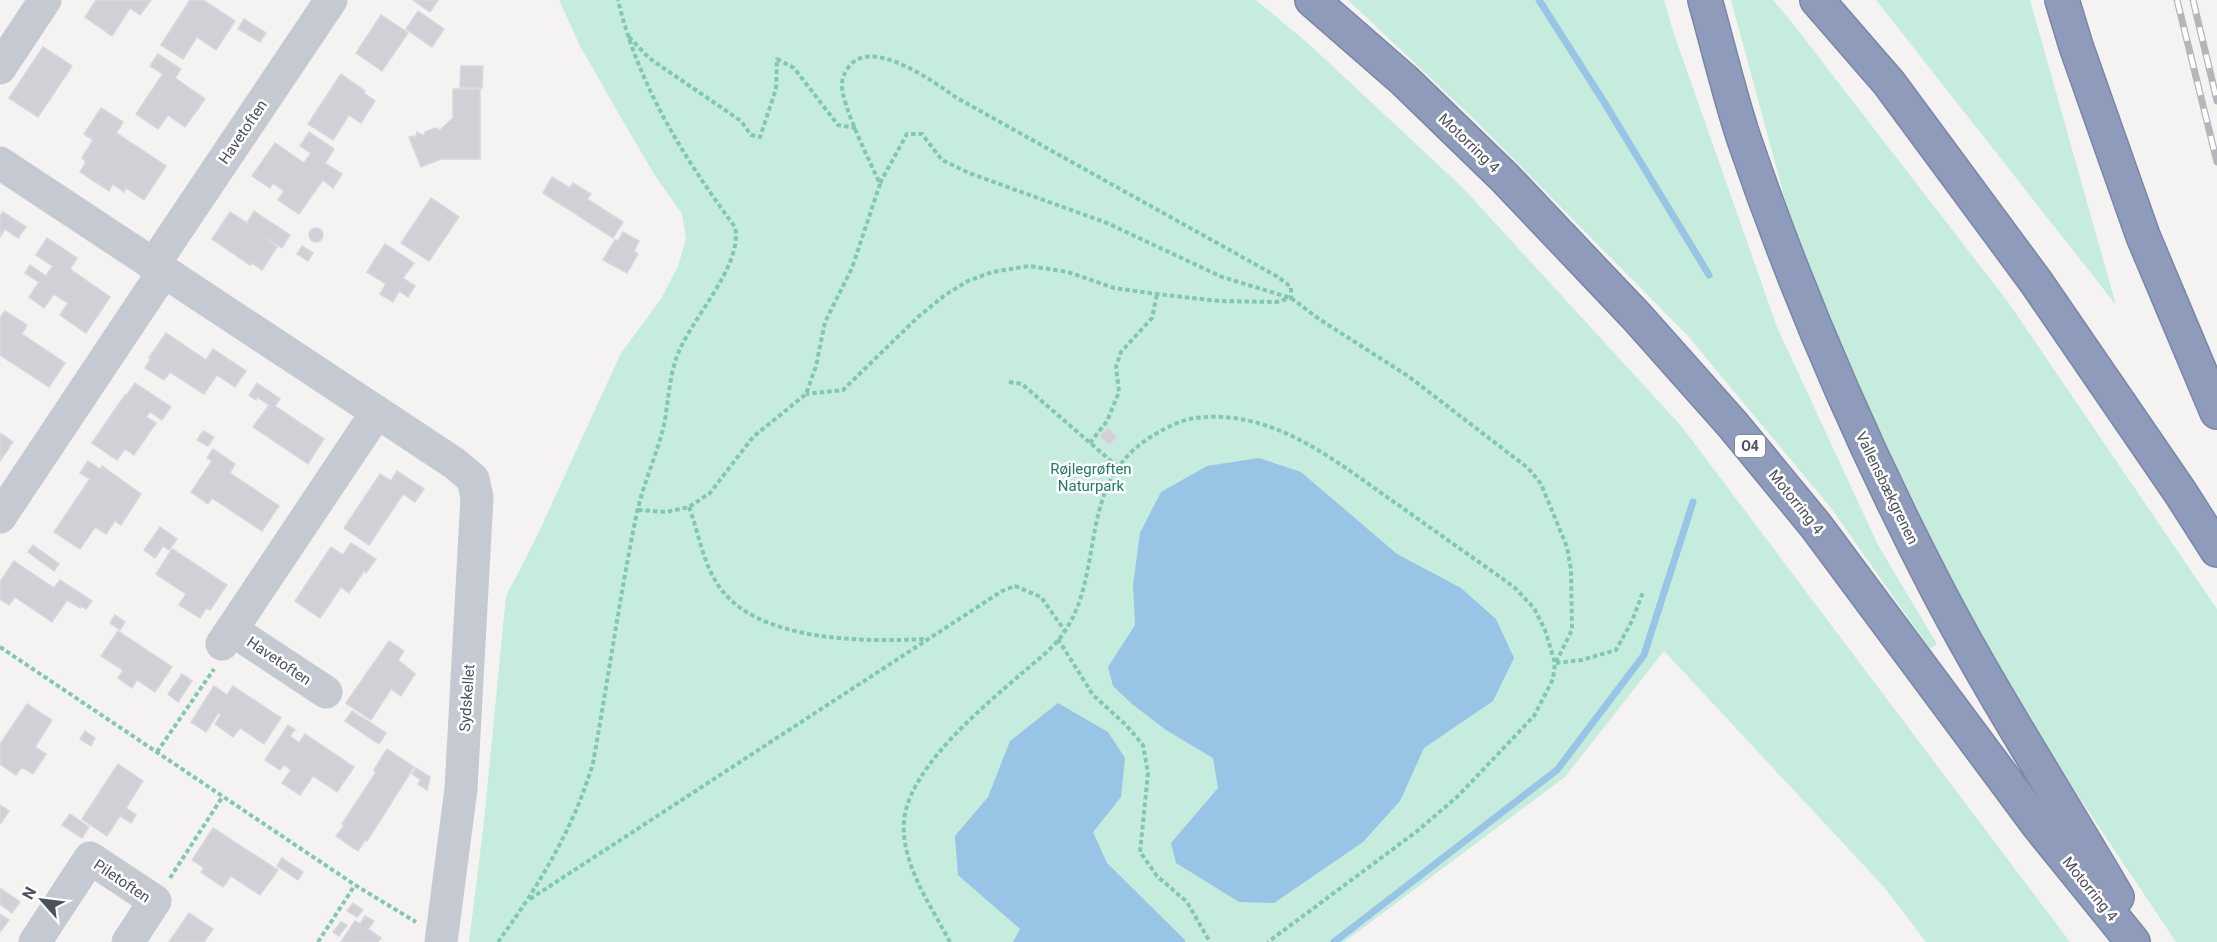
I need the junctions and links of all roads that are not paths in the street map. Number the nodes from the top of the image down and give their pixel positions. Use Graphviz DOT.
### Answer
graph roads {
  1 [pos="45,0"];
  2 [pos="331,0"];
  3 [pos="1312,0"];
  4 [pos="1705,0"];
  5 [pos="1817,0"];
  6 [pos="2062,0"];
  7 [pos="0,68"];
  8 [pos="0,162"];
  9 [pos="159,267"];
  10 [pos="377,412"];
  11 [pos="2217,412"];
  12 [pos="0,517"];
  13 [pos="2217,549"];
  14 [pos="326,693"];
  15 [pos="48,938"];
  16 [pos="450,938"];
  17 [pos="128,942"];
  18 [pos="2133,942"];
  19 [pos="2142,942"];
  1 -- 7 [label="street"];
  2 -- 9 [label="street, Havetoften"];
  3 -- 18 [label="highway, Motorring 4 / O4"];
  4 -- 19 [label="highway, Vallensbækgrenen"];
  5 -- 13 [label="highway"];
  6 -- 11 [label="highway"];
  8 -- 9 [label="street"];
  9 -- 10 [label="street"];
  9 -- 12 [label="street, Havetoften"];
  10 -- 14 [label="street, Havetoften"];
  10 -- 16 [label="street, Sydskellet"];
  15 -- 17 [label="street, Piletoften"];
}
